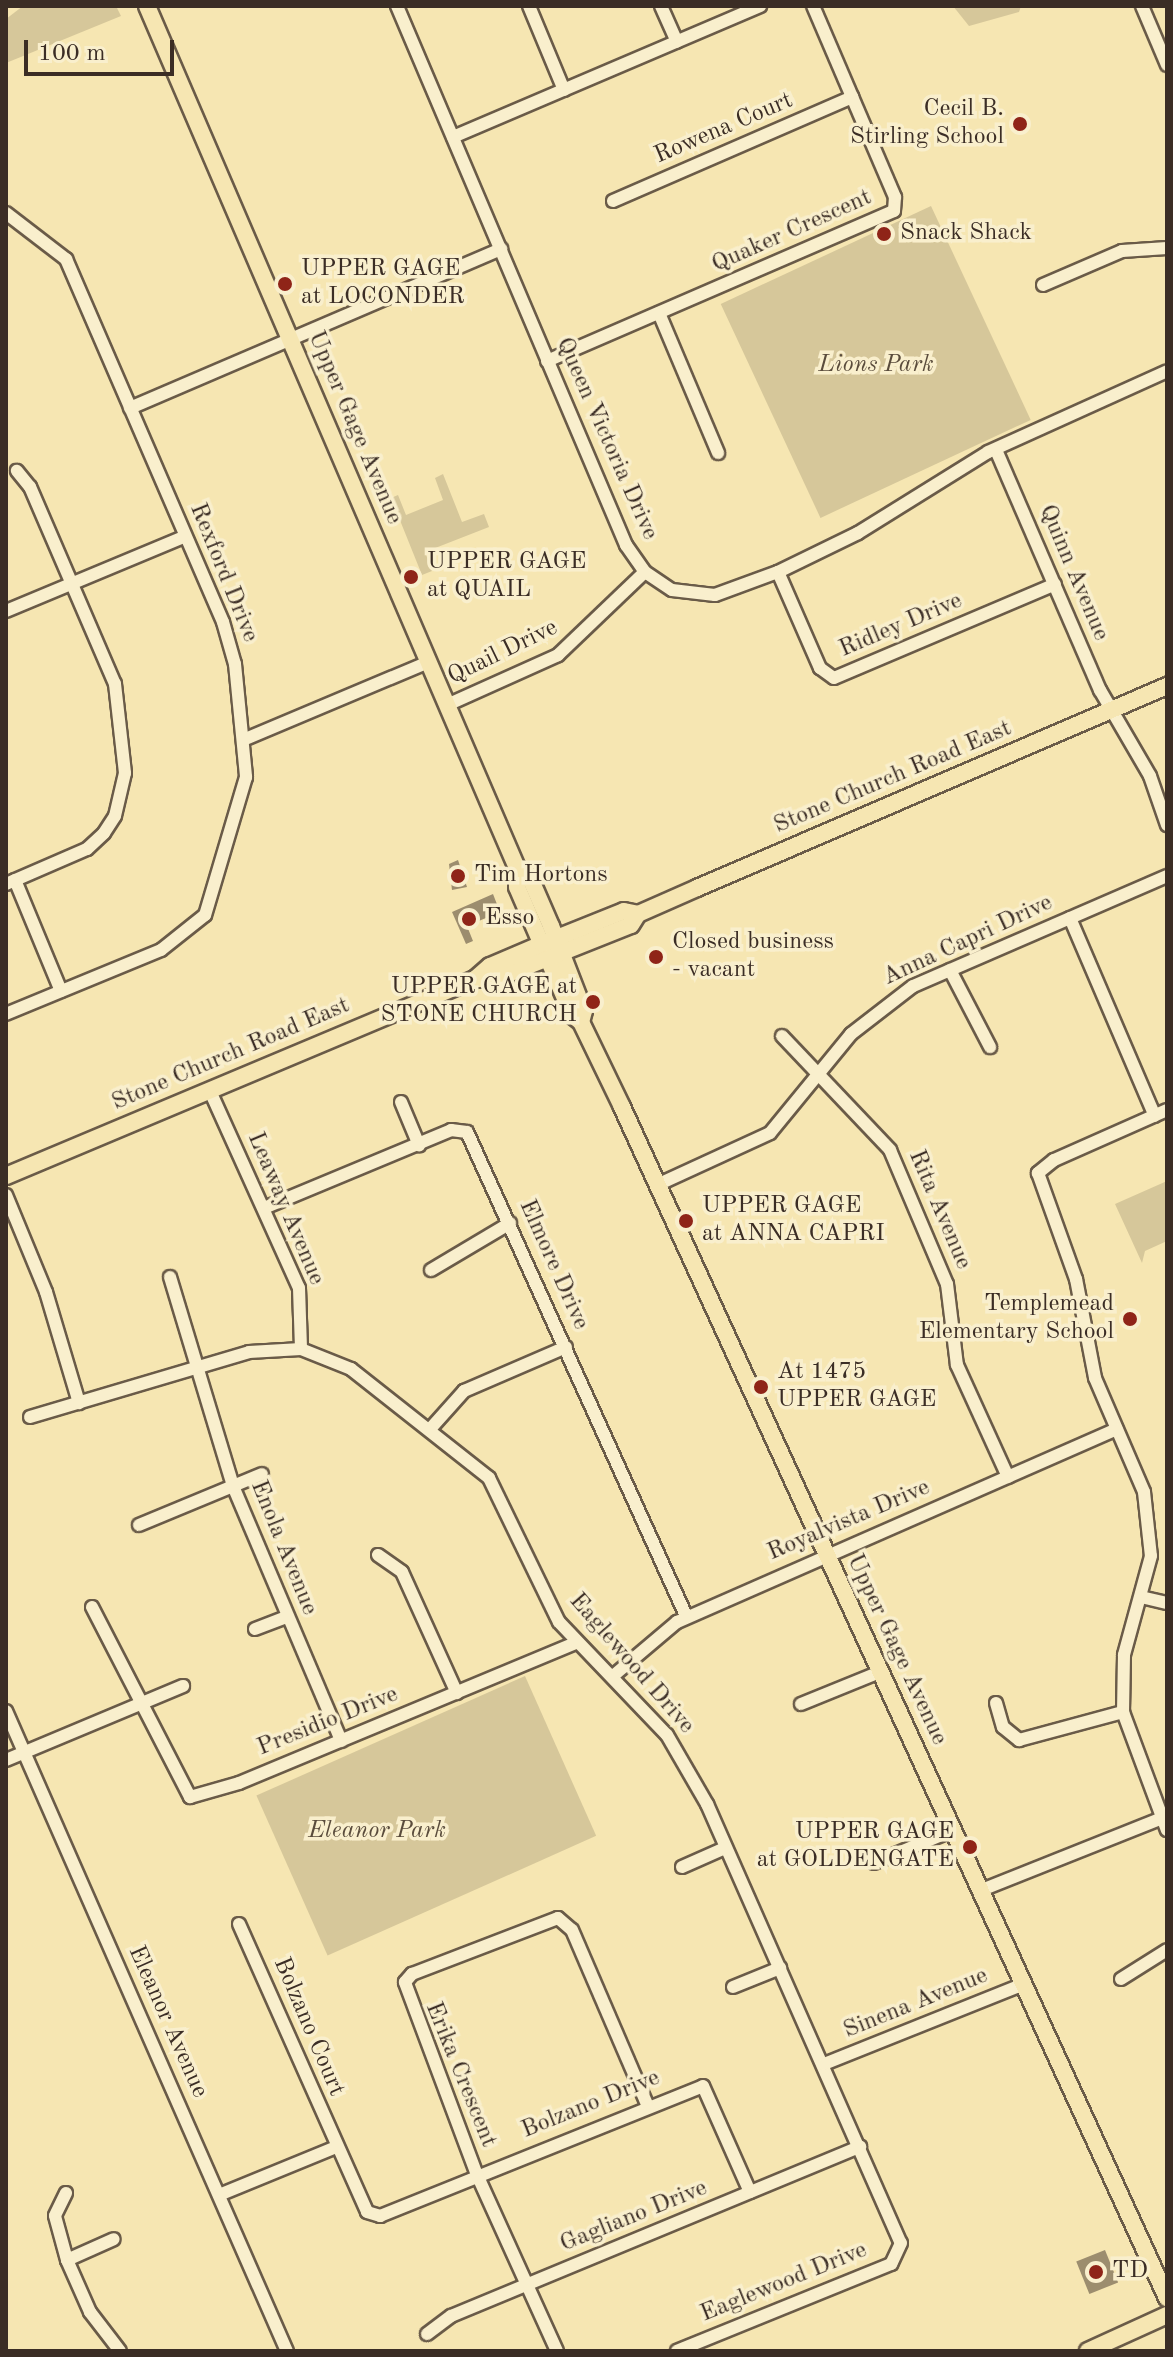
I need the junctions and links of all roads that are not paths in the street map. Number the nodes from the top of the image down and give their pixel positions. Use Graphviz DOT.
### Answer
graph roads {
  1 [pos="147,6"];
  2 [pos="397,6"];
  3 [pos="529,6"];
  4 [pos="661,6"];
  5 [pos="760,6"];
  6 [pos="813,6"];
  7 [pos="1142,6"];
  8 [pos="677,42"];
  9 [pos="1167,65"];
  10 [pos="564,90"];
  11 [pos="852,97"];
  12 [pos="453,137"];
  13 [pos="613,201"];
  14 [pos="6,213"];
  15 [pos="1167,248"];
  16 [pos="501,249"];
  17 [pos="1043,285"];
  18 [pos="659,313"];
  19 [pos="291,341"];
  20 [pos="547,361"];
  21 [pos="1167,371"];
  22 [pos="130,408"];
  23 [pos="996,450"];
  24 [pos="718,453"];
  25 [pos="17,471"];
  26 [pos="184,537"];
  27 [pos="645,572"];
  28 [pos="778,572"];
  29 [pos="71,584"];
  30 [pos="1055,584"];
  31 [pos="6,611"];
  32 [pos="429,662"];
  33 [pos="1167,686"];
  34 [pos="447,705"];
  35 [pos="1113,711"];
  36 [pos="243,740"];
  37 [pos="1167,825"];
  38 [pos="1167,876"];
  39 [pos="10,882"];
  40 [pos="1070,918"];
  41 [pos="552,948"];
  42 [pos="950,970"];
  43 [pos="61,991"];
  44 [pos="6,1014"];
  45 [pos="782,1036"];
  46 [pos="990,1047"];
  47 [pos="816,1076"];
  48 [pos="210,1091"];
  49 [pos="401,1102"];
  50 [pos="1161,1113"];
  51 [pos="419,1145"];
  52 [pos="6,1176"];
  53 [pos="657,1185"];
  54 [pos="6,1195"];
  55 [pos="264,1208"];
  56 [pos="510,1223"];
  57 [pos="431,1270"];
  58 [pos="170,1277"];
  59 [pos="566,1347"];
  60 [pos="301,1349"];
  61 [pos="198,1366"];
  62 [pos="79,1403"];
  63 [pos="30,1417"];
  64 [pos="431,1428"];
  65 [pos="1116,1429"];
  66 [pos="262,1474"];
  67 [pos="1008,1477"];
  68 [pos="233,1486"];
  69 [pos="139,1525"];
  70 [pos="378,1555"];
  71 [pos="827,1557"];
  72 [pos="1141,1597"];
  73 [pos="1167,1603"];
  74 [pos="92,1607"];
  75 [pos="287,1617"];
  76 [pos="687,1618"];
  77 [pos="255,1629"];
  78 [pos="577,1642"];
  79 [pos="880,1672"];
  80 [pos="613,1676"];
  81 [pos="183,1686"];
  82 [pos="457,1693"];
  83 [pos="996,1703"];
  84 [pos="801,1704"];
  85 [pos="143,1705"];
  86 [pos="6,1711"];
  87 [pos="1123,1712"];
  88 [pos="341,1741"];
  89 [pos="24,1753"];
  90 [pos="6,1760"];
  91 [pos="1164,1824"];
  92 [pos="951,1831"];
  93 [pos="725,1848"];
  94 [pos="874,1863"];
  95 [pos="682,1867"];
  96 [pos="979,1891"];
  97 [pos="239,1924"];
  98 [pos="1167,1950"];
  99 [pos="780,1968"];
  100 [pos="1121,1979"];
  101 [pos="1024,1984"];
  102 [pos="733,1987"];
  103 [pos="824,2064"];
  104 [pos="647,2104"];
  105 [pos="336,2147"];
  106 [pos="860,2147"];
  107 [pos="477,2175"];
  108 [pos="750,2192"];
  109 [pos="66,2193"];
  110 [pos="219,2195"];
  111 [pos="114,2239"];
  112 [pos="67,2260"];
  113 [pos="526,2284"];
  114 [pos="1167,2298"];
  115 [pos="1167,2315"];
  116 [pos="427,2334"];
  117 [pos="120,2351"];
  118 [pos="287,2351"];
  119 [pos="557,2351"];
  120 [pos="677,2351"];
  121 [pos="1088,2351"];
  1 -- 19 [label="main road, Upper Gage Avenue"];
  2 -- 12 [label="street, Queen Victoria Drive"];
  3 -- 10 [label="street"];
  4 -- 8 [label="street"];
  5 -- 8 [label="street"];
  6 -- 11 [label="street, Quaker Crescent"];
  7 -- 9 [label="street"];
  8 -- 10 [label="street"];
  10 -- 12 [label="street"];
  11 -- 13 [label="street, Rowena Court"];
  11 -- 18 [label="street, Quaker Crescent"];
  12 -- 16 [label="street, Queen Victoria Drive"];
  14 -- 22 [label="street, Rexford Drive"];
  15 -- 17 [label="street"];
  16 -- 19 [label="street"];
  16 -- 20 [label="street, Queen Victoria Drive"];
  18 -- 20 [label="street, Quaker Crescent"];
  18 -- 24 [label="street"];
  19 -- 22 [label="street"];
  19 -- 32 [label="main road, Upper Gage Avenue"];
  20 -- 27 [label="street, Queen Victoria Drive"];
  21 -- 23 [label="street, Queen Victoria Drive"];
  22 -- 26 [label="street, Rexford Drive"];
  23 -- 28 [label="street, Queen Victoria Drive"];
  23 -- 30 [label="street, Quinn Avenue"];
  25 -- 29 [label="street"];
  26 -- 29 [label="street"];
  26 -- 36 [label="street, Rexford Drive"];
  27 -- 28 [label="street, Queen Victoria Drive"];
  27 -- 34 [label="street, Quail Drive"];
  28 -- 30 [label="street, Ridley Drive"];
  29 -- 31 [label="street"];
  29 -- 39 [label="street"];
  30 -- 35 [label="street, Quinn Avenue"];
  32 -- 34 [label="main road, Upper Gage Avenue"];
  32 -- 36 [label="street"];
  33 -- 35 [label="main road, Stone Church Road East"];
  34 -- 41 [label="main road, Upper Gage Avenue"];
  35 -- 37 [label="street, Quinn Avenue"];
  35 -- 41 [label="main road, Stone Church Road East"];
  36 -- 43 [label="street, Rexford Drive"];
  38 -- 40 [label="street, Anna Capri Drive"];
  39 -- 43 [label="street"];
  40 -- 42 [label="street, Anna Capri Drive"];
  40 -- 50 [label="street"];
  41 -- 48 [label="main road, Stone Church Road East"];
  41 -- 53 [label="main road, Upper Gage Avenue"];
  42 -- 46 [label="street"];
  42 -- 47 [label="street, Anna Capri Drive"];
  43 -- 44 [label="street, Rexford Drive"];
  45 -- 47 [label="street, Rita Avenue"];
  47 -- 53 [label="street, Anna Capri Drive"];
  47 -- 67 [label="street, Rita Avenue"];
  48 -- 52 [label="main road, Stone Church Road East"];
  48 -- 55 [label="street, Leaway Avenue"];
  49 -- 51 [label="street"];
  50 -- 65 [label="street"];
  51 -- 55 [label="street, Elmore Drive"];
  51 -- 56 [label="street, Elmore Drive"];
  53 -- 71 [label="main road, Upper Gage Avenue"];
  54 -- 62 [label="street"];
  55 -- 60 [label="street, Leaway Avenue"];
  56 -- 57 [label="street"];
  56 -- 59 [label="street, Elmore Drive"];
  58 -- 61 [label="street, Enola Avenue"];
  59 -- 64 [label="street"];
  59 -- 76 [label="street, Elmore Drive"];
  60 -- 61 [label="street, Eaglewood Drive"];
  60 -- 64 [label="street, Eaglewood Drive"];
  61 -- 62 [label="street, Eaglewood Drive"];
  61 -- 68 [label="street, Enola Avenue"];
  62 -- 63 [label="street, Eaglewood Drive"];
  64 -- 78 [label="street, Eaglewood Drive"];
  65 -- 67 [label="street, Royalvista Drive"];
  65 -- 72 [label="street"];
  66 -- 68 [label="street"];
  67 -- 71 [label="street, Royalvista Drive"];
  68 -- 69 [label="street"];
  68 -- 75 [label="street, Enola Avenue"];
  70 -- 82 [label="street"];
  71 -- 76 [label="street, Royalvista Drive"];
  71 -- 79 [label="main road, Upper Gage Avenue"];
  72 -- 73 [label="street"];
  72 -- 87 [label="street"];
  74 -- 85 [label="street"];
  75 -- 77 [label="street"];
  75 -- 88 [label="street, Enola Avenue"];
  76 -- 80 [label="street, Royalvista Drive"];
  78 -- 80 [label="street, Eaglewood Drive"];
  78 -- 82 [label="street, Presidio Drive"];
  79 -- 84 [label="street"];
  79 -- 92 [label="main road, Upper Gage Avenue"];
  80 -- 93 [label="street, Eaglewood Drive"];
  81 -- 85 [label="street"];
  82 -- 88 [label="street, Presidio Drive"];
  83 -- 87 [label="street"];
  85 -- 88 [label="street, Presidio Drive"];
  85 -- 89 [label="street"];
  86 -- 89 [label="street, Eleanor Avenue"];
  87 -- 91 [label="street"];
  89 -- 90 [label="street"];
  89 -- 110 [label="street, Eleanor Avenue"];
  91 -- 96 [label="street"];
  92 -- 94 [label="street"];
  92 -- 96 [label="main road, Upper Gage Avenue"];
  93 -- 95 [label="street"];
  93 -- 99 [label="street, Eaglewood Drive"];
  96 -- 101 [label="main road, Upper Gage Avenue"];
  97 -- 105 [label="street, Bolzano Court"];
  98 -- 100 [label="street"];
  99 -- 102 [label="street"];
  99 -- 103 [label="street, Eaglewood Drive"];
  101 -- 103 [label="street, Sinena Avenue"];
  101 -- 114 [label="main road, Upper Gage Avenue"];
  103 -- 106 [label="street, Eaglewood Drive"];
  104 -- 107 [label="street, Bolzano Drive"];
  104 -- 107 [label="street, Erika Crescent"];
  104 -- 108 [label="street, Bolzano Drive"];
  105 -- 107 [label="street, Bolzano Drive"];
  105 -- 110 [label="street"];
  106 -- 108 [label="street, Gagliano Drive"];
  106 -- 120 [label="street, Eaglewood Drive"];
  107 -- 113 [label="street"];
  108 -- 113 [label="street, Gagliano Drive"];
  109 -- 112 [label="street"];
  110 -- 118 [label="street, Eleanor Avenue"];
  111 -- 112 [label="street"];
  112 -- 117 [label="street"];
  113 -- 116 [label="street, Gagliano Drive"];
  113 -- 119 [label="street"];
  115 -- 121 [label="main road"];
}
